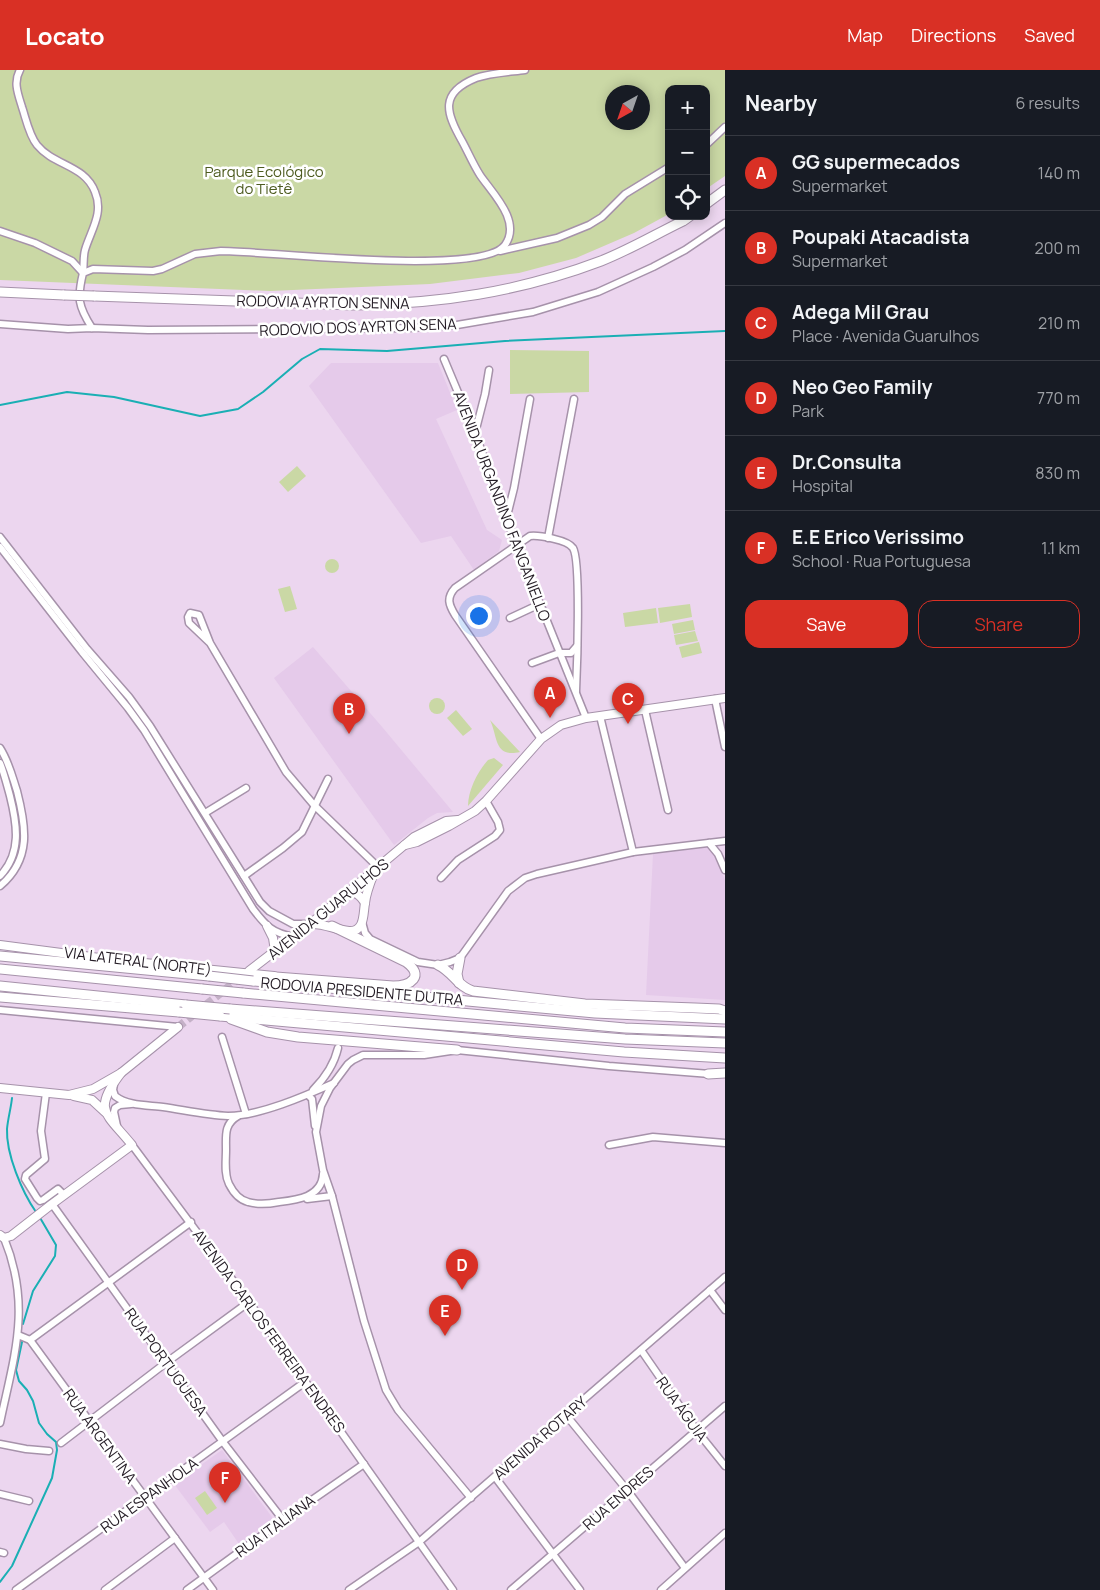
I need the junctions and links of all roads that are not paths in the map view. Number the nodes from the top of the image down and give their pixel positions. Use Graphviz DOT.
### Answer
graph roads {
  1 [pos="20,70"];
  2 [pos="525,70"];
  3 [pos="725,127"];
  4 [pos="710,141"];
  5 [pos="665,169"];
  6 [pos="725,190"];
  7 [pos="710,201"];
  8 [pos="684,220"];
  9 [pos="725,223"];
  10 [pos="0,231"];
  11 [pos="499,251"];
  12 [pos="83,273"];
  13 [pos="0,292"];
  14 [pos="0,324"];
  15 [pos="92,328"];
  16 [pos="444,359"];
  17 [pos="489,370"];
  18 [pos="530,399"];
  19 [pos="574,399"];
  20 [pos="475,433"];
  21 [pos="507,517"];
  22 [pos="0,537"];
  23 [pos="548,538"];
  24 [pos="516,544"];
  25 [pos="0,547"];
  26 [pos="540,604"];
  27 [pos="510,618"];
  28 [pos="210,643"];
  29 [pos="577,646"];
  30 [pos="559,653"];
  31 [pos="532,663"];
  32 [pos="576,691"];
  33 [pos="725,698"];
  34 [pos="714,699"];
  35 [pos="645,710"];
  36 [pos="600,716"];
  37 [pos="586,718"];
  38 [pos="541,739"];
  39 [pos="725,747"];
  40 [pos="0,748"];
  41 [pos="0,762"];
  42 [pos="328,780"];
  43 [pos="246,788"];
  44 [pos="486,801"];
  45 [pos="314,805"];
  46 [pos="668,810"];
  47 [pos="205,813"];
  48 [pos="223,842"];
  49 [pos="722,842"];
  50 [pos="709,843"];
  51 [pos="214,847"];
  52 [pos="633,852"];
  53 [pos="718,854"];
  54 [pos="377,869"];
  55 [pos="725,870"];
  56 [pos="0,876"];
  57 [pos="244,876"];
  58 [pos="441,878"];
  59 [pos="0,886"];
  60 [pos="347,892"];
  61 [pos="261,903"];
  62 [pos="365,903"];
  63 [pos="253,909"];
  64 [pos="362,922"];
  65 [pos="310,924"];
  66 [pos="267,926"];
  67 [pos="332,926"];
  68 [pos="294,937"];
  69 [pos="0,945"];
  70 [pos="276,951"];
  71 [pos="0,956"];
  72 [pos="460,958"];
  73 [pos="0,964"];
  74 [pos="438,965"];
  75 [pos="0,969"];
  76 [pos="249,971"];
  77 [pos="276,976"];
  78 [pos="256,981"];
  79 [pos="133,982"];
  80 [pos="459,984"];
  81 [pos="0,986"];
  82 [pos="0,997"];
  83 [pos="30,1000"];
  84 [pos="0,1004"];
  85 [pos="183,1008"];
  86 [pos="0,1010"];
  87 [pos="725,1011"];
  88 [pos="225,1014"];
  89 [pos="725,1019"];
  90 [pos="178,1027"];
  91 [pos="725,1032"];
  92 [pos="222,1037"];
  93 [pos="725,1043"];
  94 [pos="338,1048"];
  95 [pos="457,1050"];
  96 [pos="725,1058"];
  97 [pos="122,1073"];
  98 [pos="708,1074"];
  99 [pos="725,1074"];
  100 [pos="114,1083"];
  101 [pos="334,1083"];
  102 [pos="0,1088"];
  103 [pos="46,1093"];
  104 [pos="69,1095"];
  105 [pos="308,1095"];
  106 [pos="132,1104"];
  107 [pos="107,1113"];
  108 [pos="214,1114"];
  109 [pos="242,1115"];
  110 [pos="118,1127"];
  111 [pos="226,1128"];
  112 [pos="316,1132"];
  113 [pos="725,1143"];
  114 [pos="609,1145"];
  115 [pos="132,1146"];
  116 [pos="323,1170"];
  117 [pos="64,1195"];
  118 [pos="332,1196"];
  119 [pos="296,1201"];
  120 [pos="52,1204"];
  121 [pos="190,1222"];
  122 [pos="5,1237"];
  123 [pos="725,1277"];
  124 [pos="108,1282"];
  125 [pos="710,1290"];
  126 [pos="249,1302"];
  127 [pos="725,1310"];
  128 [pos="18,1335"];
  129 [pos="30,1340"];
  130 [pos="641,1350"];
  131 [pos="166,1362"];
  132 [pos="305,1382"];
  133 [pos="725,1406"];
  134 [pos="566,1415"];
  135 [pos="89,1421"];
  136 [pos="0,1423"];
  137 [pos="697,1430"];
  138 [pos="223,1442"];
  139 [pos="60,1443"];
  140 [pos="0,1444"];
  141 [pos="49,1451"];
  142 [pos="364,1464"];
  143 [pos="725,1466"];
  144 [pos="495,1477"];
  145 [pos="627,1490"];
  146 [pos="0,1494"];
  147 [pos="146,1498"];
  148 [pos="471,1498"];
  149 [pos="30,1501"];
  150 [pos="283,1520"];
  151 [pos="725,1533"];
  152 [pos="176,1538"];
  153 [pos="419,1542"];
  154 [pos="553,1554"];
  155 [pos="685,1568"];
  156 [pos="204,1578"];
  157 [pos="16,1590"];
  158 [pos="105,1590"];
  159 [pos="187,1590"];
  160 [pos="214,1590"];
  161 [pos="349,1590"];
  162 [pos="454,1590"];
  163 [pos="511,1590"];
  164 [pos="580,1590"];
  165 [pos="661,1590"];
  1 -- 12 [label="street"];
  2 -- 11 [label="street"];
  3 -- 4 [label="street"];
  5 -- 11 [label="street"];
  6 -- 7 [label="highway"];
  8 -- 13 [label="highway, RODOVIA AYRTON SENNA, bridge"];
  9 -- 15 [label="street, RODOVIO DOS AYRTON SENA"];
  10 -- 12 [label="street"];
  11 -- 12 [label="street"];
  12 -- 15 [label="street"];
  14 -- 15 [label="street, RODOVIO DOS AYRTON SENA"];
  16 -- 20 [label="street, AVENIDA URGANDINO FANGANIELLO"];
  17 -- 20 [label="street"];
  18 -- 21 [label="street"];
  19 -- 23 [label="street"];
  20 -- 21 [label="street, AVENIDA URGANDINO FANGANIELLO"];
  21 -- 24 [label="street, AVENIDA URGANDINO FANGANIELLO"];
  22 -- 47 [label="street"];
  23 -- 24 [label="street"];
  23 -- 29 [label="street"];
  24 -- 26 [label="street, AVENIDA URGANDINO FANGANIELLO"];
  24 -- 38 [label="street"];
  25 -- 51 [label="street"];
  26 -- 27 [label="street"];
  26 -- 30 [label="street, AVENIDA URGANDINO FANGANIELLO"];
  28 -- 28 [label="street"];
  28 -- 45 [label="street"];
  29 -- 30 [label="street"];
  29 -- 32 [label="street"];
  30 -- 31 [label="street"];
  30 -- 32 [label="street, AVENIDA URGANDINO FANGANIELLO"];
  32 -- 37 [label="street, AVENIDA URGANDINO FANGANIELLO"];
  33 -- 34 [label="main road, AVENIDA GUARULHOS"];
  34 -- 35 [label="main road, AVENIDA GUARULHOS"];
  34 -- 39 [label="street"];
  35 -- 36 [label="main road, AVENIDA GUARULHOS"];
  35 -- 46 [label="street"];
  36 -- 37 [label="main road, AVENIDA GUARULHOS"];
  36 -- 52 [label="street"];
  37 -- 38 [label="main road, AVENIDA GUARULHOS"];
  38 -- 44 [label="main road, AVENIDA GUARULHOS"];
  40 -- 59 [label="street"];
  41 -- 56 [label="street"];
  42 -- 45 [label="street"];
  43 -- 47 [label="street"];
  44 -- 54 [label="main road, AVENIDA GUARULHOS"];
  44 -- 58 [label="street"];
  45 -- 54 [label="street"];
  45 -- 57 [label="street"];
  47 -- 48 [label="street"];
  48 -- 51 [label="street"];
  48 -- 57 [label="street"];
  49 -- 50 [label="street"];
  49 -- 53 [label="street"];
  50 -- 52 [label="street"];
  50 -- 53 [label="street"];
  51 -- 63 [label="street"];
  52 -- 72 [label="street"];
  53 -- 55 [label="street"];
  54 -- 60 [label="main road, AVENIDA GUARULHOS"];
  54 -- 62 [label="main road"];
  57 -- 61 [label="street"];
  60 -- 62 [label="main road"];
  60 -- 65 [label="main road, AVENIDA GUARULHOS"];
  61 -- 63 [label="street"];
  61 -- 65 [label="street"];
  62 -- 64 [label="main road"];
  63 -- 66 [label="street"];
  64 -- 67 [label="main road"];
  64 -- 74 [label="street"];
  65 -- 67 [label="main road"];
  65 -- 68 [label="main road, AVENIDA GUARULHOS"];
  66 -- 68 [label="street"];
  66 -- 70 [label="main road"];
  67 -- 77 [label="highway"];
  68 -- 70 [label="main road, AVENIDA GUARULHOS"];
  69 -- 77 [label="main road, VIA LATERAL (NORTE)"];
  70 -- 76 [label="main road, AVENIDA GUARULHOS"];
  71 -- 78 [label="highway, RODOVIA PRESIDENTE DUTRA, bridge"];
  72 -- 74 [label="street"];
  72 -- 80 [label="highway"];
  73 -- 79 [label="highway"];
  74 -- 80 [label="highway"];
  75 -- 79 [label="highway, RODOVIA PRESIDENTE DUTRA"];
  77 -- 78 [label="highway"];
  78 -- 89 [label="highway, RODOVIA PRESIDENTE DUTRA"];
  79 -- 91 [label="highway, RODOVIA PRESIDENTE DUTRA, bridge"];
  80 -- 87 [label="highway"];
  81 -- 85 [label="highway, RODOVIA PRESIDENTE DUTRA"];
  82 -- 83 [label="highway, RODOVIA PRESIDENTE DUTRA"];
  83 -- 84 [label="highway"];
  83 -- 85 [label="highway, RODOVIA PRESIDENTE DUTRA"];
  85 -- 88 [label="highway, RODOVIA PRESIDENTE DUTRA, bridge"];
  86 -- 90 [label="street"];
  88 -- 93 [label="highway, RODOVIA PRESIDENTE DUTRA"];
  88 -- 95 [label="highway"];
  88 -- 96 [label="highway, RODOVIA PRESIDENTE DUTRA"];
  90 -- 97 [label="main road"];
  92 -- 109 [label="street"];
  94 -- 105 [label="street"];
  95 -- 98 [label="street"];
  95 -- 101 [label="street"];
  97 -- 100 [label="main road"];
  97 -- 104 [label="main road"];
  98 -- 99 [label="highway"];
  100 -- 106 [label="street"];
  100 -- 107 [label="main road"];
  101 -- 105 [label="street"];
  101 -- 112 [label="street"];
  102 -- 103 [label="main road"];
  103 -- 104 [label="main road"];
  103 -- 117 [label="street"];
  104 -- 107 [label="main road, AVENIDA CARLOS FERREIRA ENDRES"];
  105 -- 109 [label="street"];
  105 -- 112 [label="street"];
  106 -- 108 [label="street"];
  106 -- 110 [label="street"];
  107 -- 110 [label="main road, AVENIDA CARLOS FERREIRA ENDRES"];
  108 -- 109 [label="street"];
  108 -- 111 [label="street"];
  109 -- 111 [label="street"];
  110 -- 115 [label="main road, AVENIDA CARLOS FERREIRA ENDRES"];
  111 -- 119 [label="street"];
  112 -- 116 [label="street"];
  113 -- 114 [label="street"];
  115 -- 117 [label="main road"];
  115 -- 121 [label="street, AVENIDA CARLOS FERREIRA ENDRES"];
  116 -- 118 [label="street"];
  116 -- 119 [label="street"];
  117 -- 120 [label="main road"];
  118 -- 119 [label="street"];
  118 -- 148 [label="street"];
  120 -- 122 [label="main road"];
  120 -- 124 [label="street, RUA PORTUGUESA"];
  121 -- 124 [label="street"];
  121 -- 126 [label="street, AVENIDA CARLOS FERREIRA ENDRES"];
  122 -- 128 [label="street"];
  123 -- 125 [label="street, AVENIDA ROTARY"];
  124 -- 129 [label="street"];
  124 -- 131 [label="street, RUA PORTUGUESA"];
  125 -- 127 [label="street"];
  125 -- 130 [label="street, AVENIDA ROTARY"];
  126 -- 131 [label="street"];
  126 -- 132 [label="street, AVENIDA CARLOS FERREIRA ENDRES"];
  128 -- 129 [label="street"];
  128 -- 136 [label="street"];
  129 -- 135 [label="street, RUA ARGENTINA"];
  130 -- 134 [label="street, AVENIDA ROTARY"];
  130 -- 137 [label="street, RUA ÁGUIA"];
  131 -- 135 [label="street"];
  131 -- 138 [label="street, RUA PORTUGUESA"];
  132 -- 138 [label="street, RUA ESPANHOLA"];
  132 -- 142 [label="street, AVENIDA CARLOS FERREIRA ENDRES"];
  133 -- 137 [label="street, RUA ENDRES"];
  134 -- 144 [label="street, AVENIDA ROTARY"];
  134 -- 145 [label="street"];
  135 -- 139 [label="street"];
  135 -- 147 [label="street, RUA ARGENTINA"];
  137 -- 143 [label="street, RUA ÁGUIA"];
  137 -- 145 [label="street, RUA ENDRES"];
  138 -- 147 [label="street, RUA ESPANHOLA"];
  138 -- 150 [label="street, RUA PORTUGUESA"];
  140 -- 141 [label="street"];
  142 -- 150 [label="street, RUA ITALIANA"];
  142 -- 153 [label="street, AVENIDA CARLOS FERREIRA ENDRES"];
  144 -- 148 [label="street, AVENIDA ROTARY"];
  144 -- 154 [label="street"];
  145 -- 154 [label="street, RUA ENDRES"];
  145 -- 155 [label="street"];
  146 -- 149 [label="street"];
  147 -- 152 [label="street, RUA ARGENTINA"];
  147 -- 157 [label="street, RUA ESPANHOLA"];
  148 -- 153 [label="street, AVENIDA ROTARY"];
  150 -- 156 [label="street, RUA ITALIANA"];
  151 -- 155 [label="street"];
  152 -- 156 [label="street, RUA ARGENTINA"];
  152 -- 158 [label="street"];
  153 -- 161 [label="street, AVENIDA ROTARY"];
  153 -- 162 [label="street, AVENIDA CARLOS FERREIRA ENDRES"];
  154 -- 163 [label="street, RUA ENDRES"];
  154 -- 164 [label="street"];
  155 -- 165 [label="street"];
  156 -- 159 [label="street, RUA ITALIANA"];
  156 -- 160 [label="street, RUA ARGENTINA"];
}
